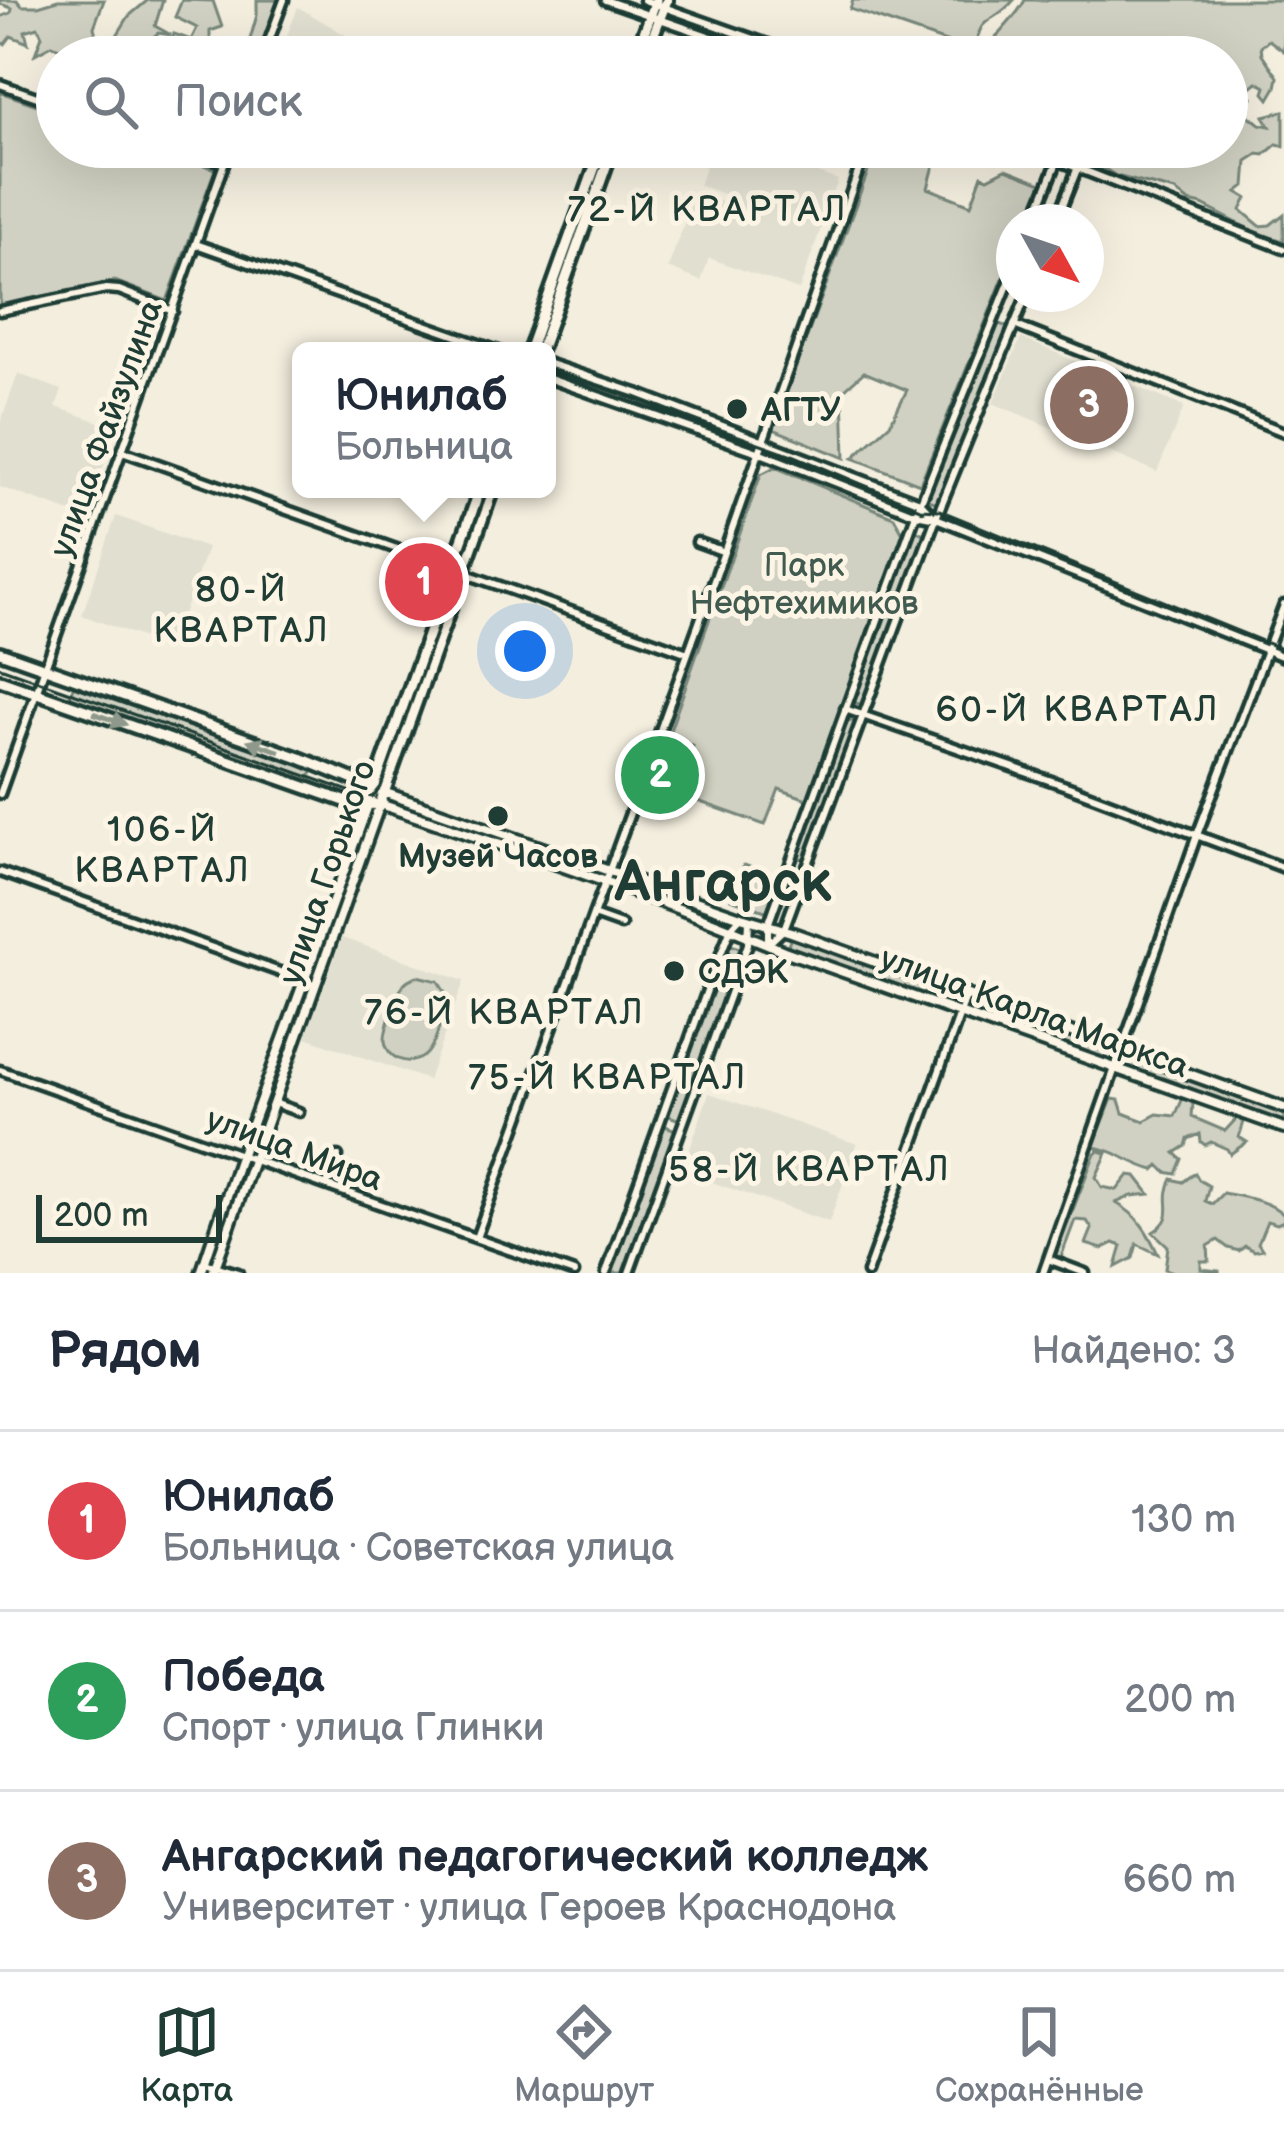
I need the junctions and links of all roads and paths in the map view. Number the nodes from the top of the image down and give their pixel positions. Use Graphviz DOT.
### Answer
graph roads {
  1 [pos="284,0"];
  2 [pos="605,0"];
  3 [pos="656,7"];
  4 [pos="271,36"];
  5 [pos="644,36"];
  6 [pos="722,36"];
  7 [pos="742,36"];
  8 [pos="0,84"];
  9 [pos="36,97"];
  10 [pos="222,168"];
  11 [pos="595,168"];
  12 [pos="605,168"];
  13 [pos="860,168"];
  14 [pos="1055,168"];
  15 [pos="1078,168"];
  16 [pos="1081,168"];
  17 [pos="1040,204"];
  18 [pos="1063,204"];
  19 [pos="196,244"];
  20 [pos="1284,249"];
  21 [pos="172,310"];
  22 [pos="0,311"];
  23 [pos="997,312"];
  24 [pos="1019,312"];
  25 [pos="1014,325"];
  26 [pos="474,342"];
  27 [pos="533,342"];
  28 [pos="543,342"];
  29 [pos="556,366"];
  30 [pos="556,381"];
  31 [pos="1284,432"];
  32 [pos="763,440"];
  33 [pos="122,451"];
  34 [pos="758,452"];
  35 [pos="477,498"];
  36 [pos="489,498"];
  37 [pos="920,502"];
  38 [pos="916,514"];
  39 [pos="936,518"];
  40 [pos="698,542"];
  41 [pos="724,551"];
  42 [pos="457,571"];
  43 [pos="1284,605"];
  44 [pos="1266,649"];
  45 [pos="0,652"];
  46 [pos="688,653"];
  47 [pos="1284,657"];
  48 [pos="45,668"];
  49 [pos="0,680"];
  50 [pos="36,693"];
  51 [pos="845,709"];
  52 [pos="862,716"];
  53 [pos="0,794"];
  54 [pos="376,797"];
  55 [pos="1197,835"];
  56 [pos="1284,868"];
  57 [pos="608,871"];
  58 [pos="0,872"];
  59 [pos="604,882"];
  60 [pos="593,916"];
  61 [pos="745,918"];
  62 [pos="621,925"];
  63 [pos="768,925"];
  64 [pos="731,928"];
  65 [pos="784,929"];
  66 [pos="750,936"];
  67 [pos="768,944"];
  68 [pos="311,983"];
  69 [pos="967,994"];
  70 [pos="960,1012"];
  71 [pos="1122,1050"];
  72 [pos="1116,1069"];
  73 [pos="0,1070"];
  74 [pos="272,1102"];
  75 [pos="1284,1108"];
  76 [pos="299,1112"];
  77 [pos="661,1118"];
  78 [pos="682,1126"];
  79 [pos="1284,1128"];
  80 [pos="241,1154"];
  81 [pos="338,1156"];
  82 [pos="252,1158"];
  83 [pos="327,1185"];
  84 [pos="476,1238"];
  85 [pos="1048,1259"];
  86 [pos="203,1268"];
  87 [pos="214,1269"];
  88 [pos="238,1273"];
  89 [pos="574,1273"];
  90 [pos="606,1273"];
  91 [pos="629,1273"];
  92 [pos="868,1273"];
  93 [pos="1043,1273"];
  94 [pos="1084,1273"];
  1 -- 4 [label="street"];
  2 -- 3 [label="street"];
  3 -- 5 [label="main road"];
  3 -- 6 [label="street"];
  3 -- 7 [label="street"];
  8 -- 9 [label="street"];
  10 -- 19 [label="street, улица Файзулина"];
  11 -- 27 [label="main road"];
  12 -- 28 [label="main road"];
  13 -- 32 [label="street"];
  14 -- 17 [label="street"];
  15 -- 18 [label="street"];
  16 -- 20 [label="street"];
  19 -- 21 [label="street, улица Файзулина"];
  19 -- 26 [label="street"];
  21 -- 22 [label="street"];
  21 -- 33 [label="street, улица Файзулина"];
  23 -- 37 [label="street"];
  24 -- 25 [label="street"];
  25 -- 31 [label="street"];
  25 -- 39 [label="street"];
  29 -- 32 [label="street"];
  30 -- 34 [label="street"];
  32 -- 34 [label="street"];
  32 -- 37 [label="street"];
  33 -- 42 [label="street"];
  33 -- 48 [label="street, улица Файзулина"];
  34 -- 38 [label="street"];
  34 -- 41 [label="street"];
  35 -- 42 [label="main road, улица Горького"];
  36 -- 42 [label="main road, улица Горького"];
  37 -- 38 [label="street"];
  37 -- 39 [label="street"];
  38 -- 39 [label="street"];
  38 -- 51 [label="street"];
  39 -- 44 [label="street"];
  39 -- 52 [label="street"];
  40 -- 41 [label="street"];
  41 -- 46 [label="street"];
  42 -- 46 [label="street"];
  42 -- 54 [label="main road, улица Горького"];
  43 -- 44 [label="street"];
  44 -- 47 [label="street"];
  44 -- 55 [label="street"];
  45 -- 48 [label="main road, улица Карла Маркса"];
  46 -- 57 [label="street"];
  48 -- 50 [label="street, улица Файзулина"];
  54 -- 48 [label="main road, улица Карла Маркса, one-way"];
  49 -- 50 [label="main road, улица Карла Маркса"];
  50 -- 53 [label="street, улица Файзулина"];
  50 -- 54 [label="main road, улица Карла Маркса, one-way"];
  51 -- 52 [label="street"];
  51 -- 63 [label="street"];
  52 -- 55 [label="street"];
  52 -- 65 [label="street"];
  54 -- 57 [label="street, улица Карла Маркса"];
  54 -- 59 [label="street, улица Карла Маркса"];
  54 -- 68 [label="street, улица Горького"];
  55 -- 56 [label="street"];
  55 -- 71 [label="street"];
  57 -- 59 [label="street"];
  57 -- 61 [label="street, улица Карла Маркса"];
  58 -- 68 [label="street"];
  59 -- 60 [label="street"];
  59 -- 64 [label="street, улица Карла Маркса"];
  60 -- 62 [label="street"];
  60 -- 84 [label="street"];
  61 -- 63 [label="street, улица Карла Маркса"];
  61 -- 64 [label="street"];
  61 -- 66 [label="street"];
  63 -- 65 [label="street, улица Карла Маркса"];
  63 -- 67 [label="street"];
  64 -- 66 [label="street, улица Карла Маркса"];
  64 -- 77 [label="street"];
  65 -- 67 [label="street"];
  65 -- 69 [label="street, улица Карла Маркса"];
  66 -- 67 [label="street, улица Карла Маркса"];
  66 -- 78 [label="street"];
  67 -- 70 [label="street, улица Карла Маркса"];
  68 -- 74 [label="street, улица Горького"];
  68 -- 80 [label="street, улица Горького"];
  69 -- 70 [label="street"];
  69 -- 71 [label="street, улица Карла Маркса"];
  70 -- 72 [label="street, улица Карла Маркса"];
  70 -- 92 [label="street"];
  71 -- 72 [label="street"];
  71 -- 75 [label="street, улица Карла Маркса"];
  72 -- 79 [label="street, улица Карла Маркса"];
  72 -- 85 [label="street"];
  73 -- 80 [label="street, улица Мира"];
  74 -- 76 [label="street"];
  74 -- 82 [label="street, улица Горького"];
  77 -- 78 [label="street"];
  77 -- 90 [label="street"];
  78 -- 91 [label="street"];
  80 -- 82 [label="street, улица Мира"];
  80 -- 86 [label="street, улица Горького"];
  81 -- 83 [label="street"];
  82 -- 83 [label="street, улица Мира"];
  82 -- 87 [label="street, улица Горького"];
  83 -- 84 [label="street, улица Мира"];
  84 -- 89 [label="street, улица Мира"];
  85 -- 93 [label="street"];
  85 -- 94 [label="street"];
  86 -- 87 [label="street"];
  87 -- 88 [label="street"];
}
